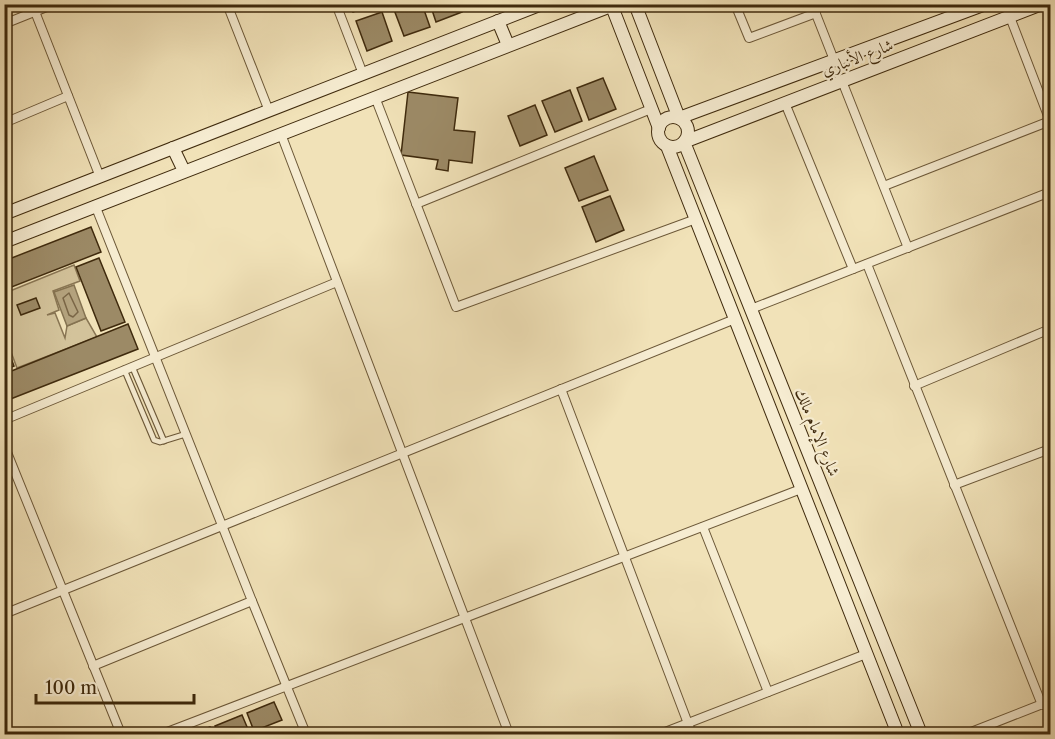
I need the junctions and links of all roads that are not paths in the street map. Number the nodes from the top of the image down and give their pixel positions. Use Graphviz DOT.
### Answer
graph roads {
  1 [pos="54,4"];
  2 [pos="227,4"];
  3 [pos="336,4"];
  4 [pos="542,4"];
  5 [pos="635,4"];
  6 [pos="735,4"];
  7 [pos="986,4"];
  8 [pos="1042,4"];
  9 [pos="611,5"];
  10 [pos="33,8"];
  11 [pos="814,9"];
  12 [pos="1010,17"];
  13 [pos="498,21"];
  14 [pos="4,24"];
  15 [pos="508,45"];
  16 [pos="834,60"];
  17 [pos="363,74"];
  18 [pos="842,81"];
  19 [pos="68,96"];
  20 [pos="375,97"];
  21 [pos="784,103"];
  22 [pos="651,109"];
  23 [pos="268,111"];
  24 [pos="679,118"];
  25 [pos="1050,121"];
  26 [pos="4,123"];
  27 [pos="659,128"];
  28 [pos="281,134"];
  29 [pos="684,142"];
  30 [pos="667,146"];
  31 [pos="173,148"];
  32 [pos="184,171"];
  33 [pos="100,177"];
  34 [pos="884,186"];
  35 [pos="1050,192"];
  36 [pos="416,204"];
  37 [pos="95,205"];
  38 [pos="4,214"];
  39 [pos="696,219"];
  40 [pos="4,242"];
  41 [pos="908,248"];
  42 [pos="867,264"];
  43 [pos="853,269"];
  44 [pos="337,282"];
  45 [pos="751,309"];
  46 [pos="735,319"];
  47 [pos="1050,329"];
  48 [pos="155,356"];
  49 [pos="128,368"];
  50 [pos="914,386"];
  51 [pos="561,389"];
  52 [pos="4,420"];
  53 [pos="186,434"];
  54 [pos="164,441"];
  55 [pos="4,445"];
  56 [pos="1050,448"];
  57 [pos="402,454"];
  58 [pos="954,485"];
  59 [pos="801,489"];
  60 [pos="222,525"];
  61 [pos="703,527"];
  62 [pos="625,557"];
  63 [pos="853,564"];
  64 [pos="834,572"];
  65 [pos="62,590"];
  66 [pos="252,601"];
  67 [pos="4,614"];
  68 [pos="465,619"];
  69 [pos="866,654"];
  70 [pos="93,666"];
  71 [pos="287,687"];
  72 [pos="768,692"];
  73 [pos="1046,703"];
  74 [pos="688,724"];
  75 [pos="121,735"];
  76 [pos="162,735"];
  77 [pos="306,735"];
  78 [pos="508,735"];
  79 [pos="660,735"];
  80 [pos="692,735"];
  81 [pos="898,735"];
  82 [pos="921,735"];
  83 [pos="966,735"];
  1 -- 10 [label="street"];
  2 -- 23 [label="street"];
  3 -- 17 [label="street"];
  4 -- 13 [label="street"];
  5 -- 24 [label="street"];
  6 -- 11 [label="street"];
  7 -- 16 [label="street, شارع الأنباري"];
  8 -- 12 [label="street, شارع الأنباري"];
  9 -- 15 [label="street"];
  9 -- 22 [label="street"];
  10 -- 14 [label="street"];
  10 -- 19 [label="street"];
  11 -- 16 [label="street"];
  12 -- 18 [label="street, شارع الأنباري"];
  12 -- 25 [label="street"];
  13 -- 15 [label="street"];
  13 -- 17 [label="street"];
  15 -- 20 [label="street"];
  16 -- 24 [label="street, شارع الأنباري"];
  17 -- 23 [label="street"];
  18 -- 21 [label="street, شارع الأنباري"];
  18 -- 34 [label="street"];
  19 -- 26 [label="street"];
  19 -- 33 [label="street"];
  20 -- 28 [label="street"];
  20 -- 36 [label="street"];
  21 -- 29 [label="street, شارع الأنباري"];
  21 -- 43 [label="street"];
  22 -- 27 [label="street"];
  22 -- 36 [label="street"];
  23 -- 31 [label="street"];
  24 -- 27 [label="street"];
  24 -- 29 [label="street"];
  25 -- 34 [label="street"];
  27 -- 30 [label="street"];
  28 -- 32 [label="street"];
  28 -- 44 [label="street"];
  29 -- 30 [label="street"];
  29 -- 45 [label="street, شارع الإمام مالك"];
  30 -- 39 [label="street"];
  31 -- 32 [label="street"];
  31 -- 33 [label="street"];
  32 -- 37 [label="street"];
  33 -- 38 [label="street"];
  34 -- 41 [label="street"];
  35 -- 41 [label="street"];
  36 -- 39 [label="street"];
  37 -- 40 [label="street"];
  37 -- 48 [label="street"];
  39 -- 46 [label="street"];
  41 -- 42 [label="street"];
  42 -- 43 [label="street"];
  42 -- 50 [label="street"];
  43 -- 45 [label="street"];
  44 -- 48 [label="street"];
  44 -- 57 [label="street"];
  45 -- 63 [label="street, شارع الإمام مالك"];
  46 -- 51 [label="street"];
  46 -- 59 [label="street"];
  47 -- 50 [label="street"];
  48 -- 49 [label="street"];
  48 -- 53 [label="street"];
  49 -- 52 [label="street"];
  49 -- 54 [label="lane"];
  49 -- 54 [label="lane"];
  50 -- 58 [label="street"];
  51 -- 57 [label="street"];
  51 -- 62 [label="street"];
  53 -- 54 [label="lane"];
  53 -- 60 [label="street"];
  55 -- 65 [label="street"];
  56 -- 58 [label="street"];
  57 -- 60 [label="street"];
  57 -- 68 [label="street"];
  58 -- 73 [label="street"];
  59 -- 61 [label="street"];
  59 -- 64 [label="street"];
  60 -- 65 [label="street"];
  60 -- 66 [label="street"];
  61 -- 62 [label="street"];
  61 -- 72 [label="street"];
  62 -- 68 [label="street"];
  62 -- 74 [label="street"];
  63 -- 64 [label="street"];
  63 -- 82 [label="street, شارع الإمام مالك"];
  64 -- 69 [label="street"];
  65 -- 67 [label="street"];
  65 -- 70 [label="street"];
  66 -- 70 [label="street"];
  66 -- 71 [label="street"];
  68 -- 71 [label="street"];
  68 -- 78 [label="street"];
  69 -- 72 [label="street"];
  69 -- 81 [label="street"];
  70 -- 75 [label="street"];
  71 -- 76 [label="street"];
  71 -- 77 [label="street"];
  72 -- 74 [label="street"];
  73 -- 83 [label="street"];
  74 -- 79 [label="street"];
  74 -- 80 [label="street"];
}
